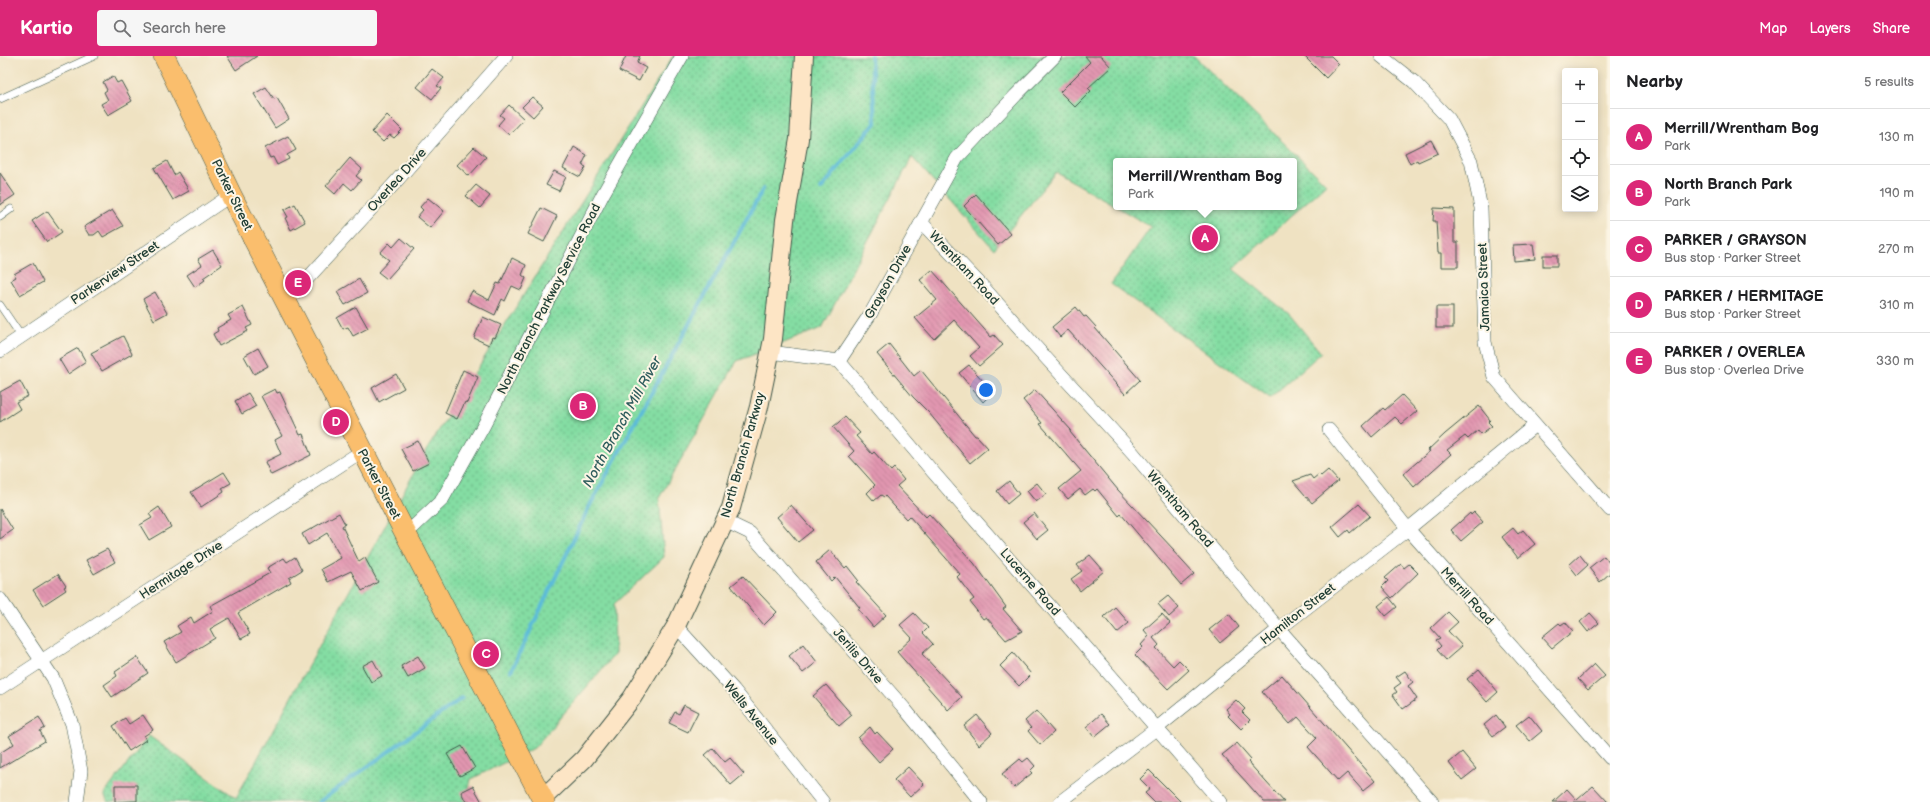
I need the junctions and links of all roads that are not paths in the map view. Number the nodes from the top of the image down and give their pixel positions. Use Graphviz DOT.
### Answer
graph roads {
  1 [pos="94,56"];
  2 [pos="164,56"];
  3 [pos="506,56"];
  4 [pos="682,56"];
  5 [pos="804,56"];
  6 [pos="1055,56"];
  7 [pos="1381,56"];
  8 [pos="0,99"];
  9 [pos="231,195"];
  10 [pos="11,209"];
  11 [pos="0,217"];
  12 [pos="921,222"];
  13 [pos="286,302"];
  14 [pos="0,305"];
  15 [pos="21,336"];
  16 [pos="0,351"];
  17 [pos="770,352"];
  18 [pos="839,361"];
  19 [pos="1535,425"];
  20 [pos="1329,430"];
  21 [pos="362,451"];
  22 [pos="1610,510"];
  23 [pos="725,521"];
  24 [pos="1408,529"];
  25 [pos="406,534"];
  26 [pos="0,599"];
  27 [pos="676,626"];
  28 [pos="1279,629"];
  29 [pos="42,661"];
  30 [pos="0,688"];
  31 [pos="1156,728"];
  32 [pos="1610,758"];
  33 [pos="543,800"];
  34 [pos="77,802"];
  35 [pos="823,802"];
  36 [pos="981,802"];
  37 [pos="1060,802"];
  38 [pos="1221,802"];
  39 [pos="1432,802"];
  1 -- 8 [label="lane"];
  2 -- 9 [label="main road, Parker Street"];
  3 -- 13 [label="street, Overlea Drive"];
  4 -- 25 [label="street, North Branch Parkway Service Road"];
  5 -- 17 [label="street, North Branch Parkway"];
  6 -- 12 [label="street, Grayson Drive"];
  7 -- 19 [label="street, Jamaica Street"];
  9 -- 13 [label="main road, Parker Street"];
  9 -- 15 [label="street, Parkerview Street"];
  10 -- 11 [label="lane"];
  12 -- 18 [label="street, Grayson Drive"];
  12 -- 28 [label="street, Wrentham Road"];
  13 -- 21 [label="main road, Parker Street"];
  14 -- 15 [label="lane"];
  15 -- 16 [label="street, Parkerview Street"];
  17 -- 18 [label="street"];
  17 -- 23 [label="street, North Branch Parkway"];
  18 -- 31 [label="street, Lucerne Road"];
  19 -- 22 [label="street, Jamaica Street"];
  19 -- 24 [label="street, Hamilton Street"];
  20 -- 24 [label="street, Merrill Road"];
  21 -- 25 [label="main road, Parker Street"];
  21 -- 29 [label="street, Hermitage Drive"];
  23 -- 27 [label="street, North Branch Parkway"];
  23 -- 36 [label="street, Jerilis Drive"];
  24 -- 28 [label="street, Hamilton Street"];
  24 -- 32 [label="street, Merrill Road"];
  25 -- 33 [label="main road, Parker Street"];
  26 -- 29 [label="street"];
  27 -- 33 [label="street, North Branch Parkway"];
  27 -- 35 [label="street, Wells Avenue"];
  28 -- 31 [label="street, Hamilton Street"];
  28 -- 39 [label="street, Wrentham Road"];
  29 -- 30 [label="street, Hermitage Drive"];
  29 -- 34 [label="street"];
  31 -- 37 [label="street, Hamilton Street"];
  31 -- 38 [label="street, Lucerne Road"];
}
